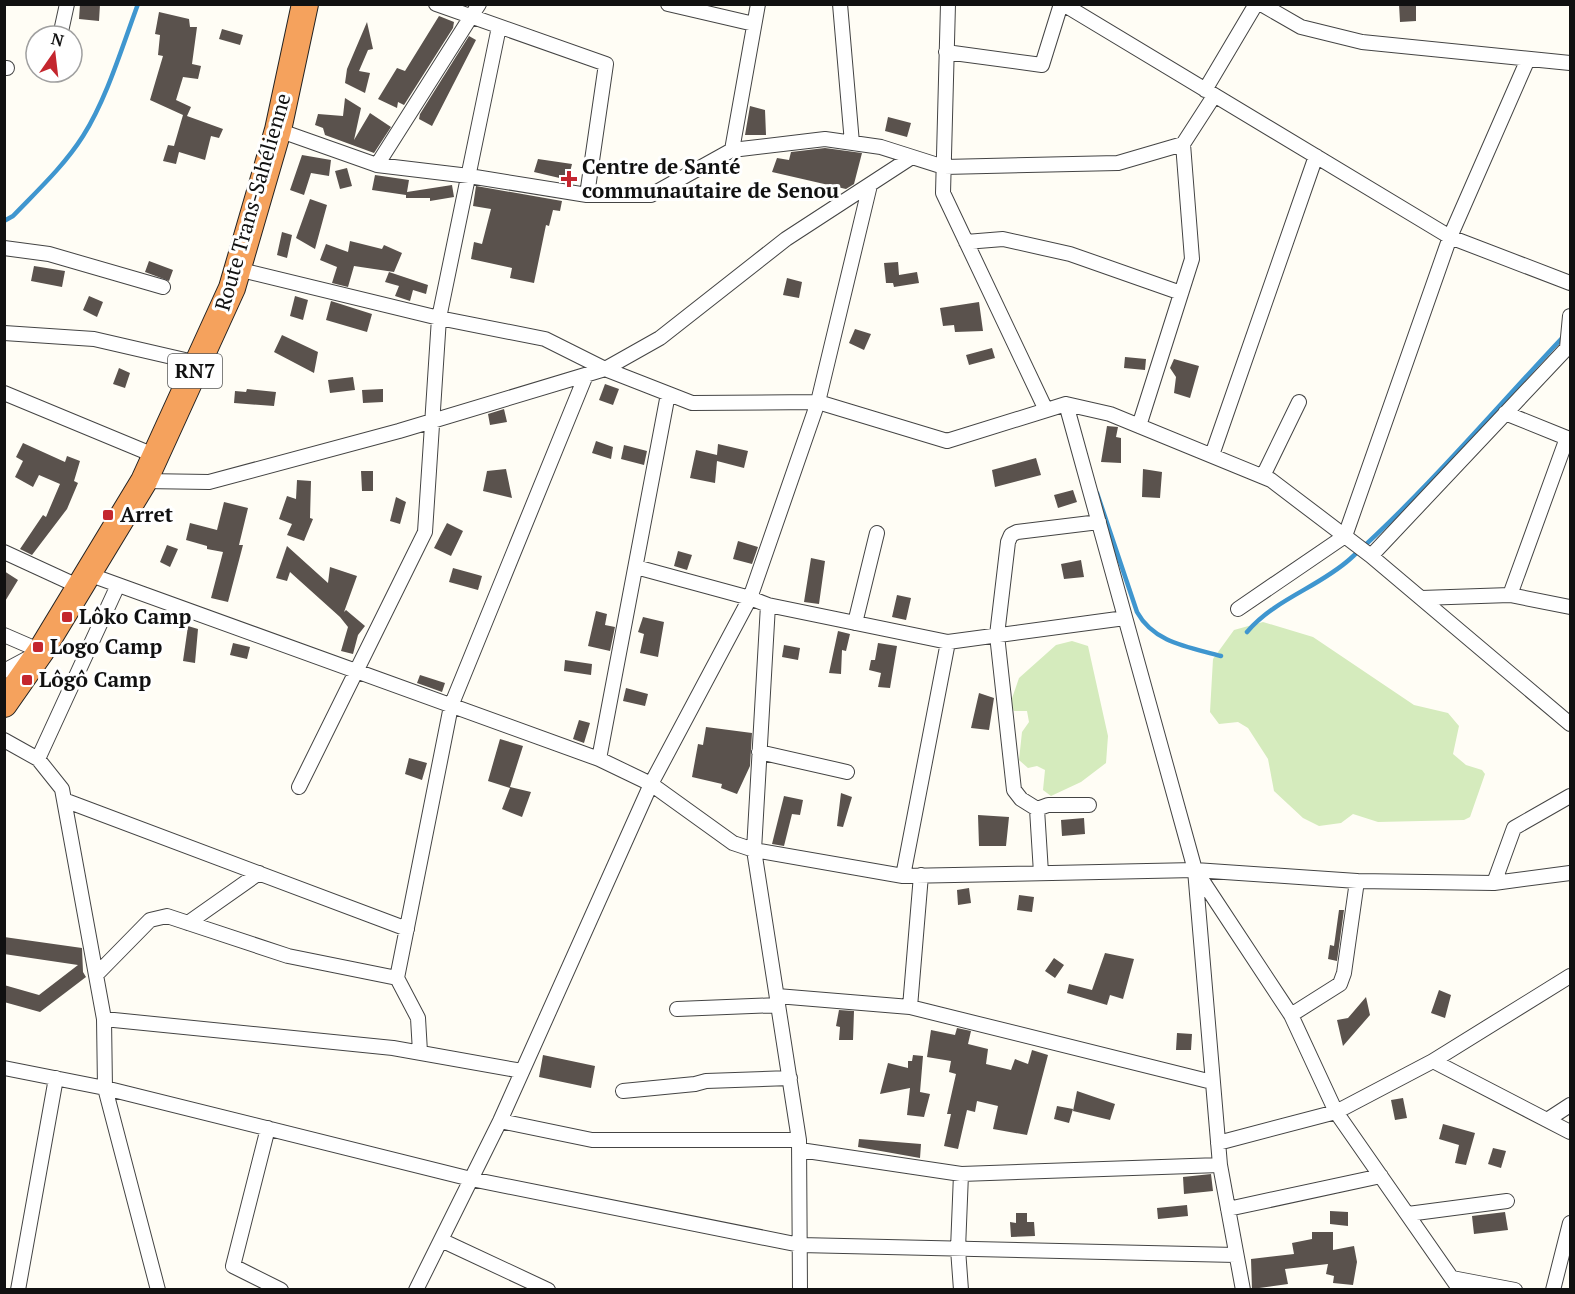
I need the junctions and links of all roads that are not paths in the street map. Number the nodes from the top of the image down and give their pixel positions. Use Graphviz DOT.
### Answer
graph roads {
  1 [pos="67,4"];
  2 [pos="304,4"];
  3 [pos="436,4"];
  4 [pos="479,4"];
  5 [pos="668,4"];
  6 [pos="758,4"];
  7 [pos="840,4"];
  8 [pos="948,4"];
  9 [pos="1062,4"];
  10 [pos="1256,4"];
  11 [pos="1261,4"];
  12 [pos="471,18"];
  13 [pos="63,24"];
  14 [pos="754,24"];
  15 [pos="498,27"];
  16 [pos="946,52"];
  17 [pos="1528,59"];
  18 [pos="1570,63"];
  19 [pos="1210,93"];
  20 [pos="278,130"];
  21 [pos="852,143"];
  22 [pos="1183,144"];
  23 [pos="732,150"];
  24 [pos="1316,156"];
  25 [pos="912,157"];
  26 [pos="377,165"];
  27 [pos="944,167"];
  28 [pos="470,176"];
  29 [pos="870,185"];
  30 [pos="587,195"];
  31 [pos="1450,237"];
  32 [pos="966,242"];
  33 [pos="4,248"];
  34 [pos="237,269"];
  35 [pos="1570,283"];
  36 [pos="164,287"];
  37 [pos="1181,294"];
  38 [pos="1570,316"];
  39 [pos="439,318"];
  40 [pos="4,333"];
  41 [pos="198,363"];
  42 [pos="605,369"];
  43 [pos="586,375"];
  44 [pos="4,393"];
  45 [pos="668,394"];
  46 [pos="818,402"];
  47 [pos="1299,402"];
  48 [pos="1066,404"];
  49 [pos="1045,408"];
  50 [pos="1505,413"];
  51 [pos="432,421"];
  52 [pos="1138,426"];
  53 [pos="1212,455"];
  54 [pos="156,456"];
  55 [pos="1263,476"];
  56 [pos="144,481"];
  57 [pos="1099,522"];
  58 [pos="877,533"];
  59 [pos="1345,536"];
  60 [pos="4,552"];
  61 [pos="1371,556"];
  62 [pos="636,567"];
  63 [pos="84,580"];
  64 [pos="118,585"];
  65 [pos="1510,595"];
  66 [pos="750,598"];
  67 [pos="1421,598"];
  68 [pos="768,605"];
  69 [pos="1570,608"];
  70 [pos="1238,609"];
  71 [pos="1125,618"];
  72 [pos="855,623"];
  73 [pos="4,635"];
  74 [pos="997,635"];
  75 [pos="948,642"];
  76 [pos="41,651"];
  77 [pos="4,671"];
  78 [pos="357,672"];
  79 [pos="4,704"];
  80 [pos="451,706"];
  81 [pos="1570,724"];
  82 [pos="4,740"];
  83 [pos="759,753"];
  84 [pos="38,759"];
  85 [pos="599,759"];
  86 [pos="847,771"];
  87 [pos="651,784"];
  88 [pos="299,787"];
  89 [pos="1570,796"];
  90 [pos="64,800"];
  91 [pos="1089,806"];
  92 [pos="1037,809"];
  93 [pos="754,850"];
  94 [pos="1195,870"];
  95 [pos="259,873"];
  96 [pos="1041,873"];
  97 [pos="1570,873"];
  98 [pos="921,875"];
  99 [pos="903,876"];
  100 [pos="1357,881"];
  101 [pos="1494,883"];
  102 [pos="188,923"];
  103 [pos="407,929"];
  104 [pos="96,975"];
  105 [pos="1570,976"];
  106 [pos="397,978"];
  107 [pos="778,1001"];
  108 [pos="910,1007"];
  109 [pos="677,1009"];
  110 [pos="1292,1015"];
  111 [pos="104,1019"];
  112 [pos="420,1052"];
  113 [pos="1433,1061"];
  114 [pos="4,1068"];
  115 [pos="522,1071"];
  116 [pos="56,1078"];
  117 [pos="790,1078"];
  118 [pos="1212,1082"];
  119 [pos="105,1088"];
  120 [pos="623,1091"];
  121 [pos="1570,1105"];
  122 [pos="1336,1112"];
  123 [pos="1547,1120"];
  124 [pos="500,1121"];
  125 [pos="268,1128"];
  126 [pos="1570,1132"];
  127 [pos="1218,1143"];
  128 [pos="800,1145"];
  129 [pos="1220,1165"];
  130 [pos="961,1174"];
  131 [pos="1381,1176"];
  132 [pos="471,1179"];
  133 [pos="1507,1201"];
  134 [pos="1228,1209"];
  135 [pos="1408,1214"];
  136 [pos="1570,1222"];
  137 [pos="441,1240"];
  138 [pos="800,1245"];
  139 [pos="958,1249"];
  140 [pos="1236,1255"];
  141 [pos="1456,1284"];
  142 [pos="18,1290"];
  143 [pos="158,1290"];
  144 [pos="280,1290"];
  145 [pos="416,1290"];
  146 [pos="548,1290"];
  147 [pos="800,1290"];
  148 [pos="961,1290"];
  149 [pos="1243,1290"];
  150 [pos="1515,1290"];
  151 [pos="1553,1290"];
  1 -- 13 [label="street"];
  2 -- 20 [label="highway, Route Trans-Sahélienne / RN7"];
  3 -- 12 [label="street"];
  4 -- 12 [label="street"];
  5 -- 14 [label="street"];
  6 -- 14 [label="street"];
  7 -- 21 [label="street"];
  8 -- 16 [label="street"];
  9 -- 16 [label="street"];
  9 -- 19 [label="street"];
  10 -- 19 [label="street"];
  11 -- 17 [label="street"];
  12 -- 15 [label="street"];
  12 -- 26 [label="street"];
  14 -- 23 [label="street"];
  15 -- 28 [label="street"];
  15 -- 30 [label="street"];
  16 -- 27 [label="street"];
  17 -- 18 [label="street"];
  17 -- 31 [label="street"];
  19 -- 22 [label="street"];
  19 -- 24 [label="street"];
  20 -- 26 [label="street"];
  20 -- 34 [label="highway, Route Trans-Sahélienne / RN7"];
  21 -- 23 [label="street"];
  21 -- 25 [label="street"];
  22 -- 27 [label="street"];
  22 -- 37 [label="street"];
  23 -- 30 [label="street"];
  24 -- 31 [label="street"];
  24 -- 53 [label="street"];
  25 -- 27 [label="street"];
  25 -- 29 [label="street"];
  26 -- 28 [label="street"];
  27 -- 32 [label="street"];
  28 -- 30 [label="street"];
  28 -- 39 [label="street"];
  29 -- 42 [label="street"];
  29 -- 46 [label="street"];
  31 -- 35 [label="street"];
  31 -- 59 [label="street"];
  32 -- 37 [label="street"];
  32 -- 49 [label="street"];
  33 -- 36 [label="street"];
  34 -- 39 [label="street"];
  34 -- 41 [label="highway, Route Trans-Sahélienne / RN7"];
  37 -- 52 [label="street"];
  38 -- 50 [label="street"];
  39 -- 42 [label="street"];
  39 -- 51 [label="street"];
  40 -- 41 [label="street"];
  41 -- 54 [label="highway, Route Trans-Sahélienne / RN7"];
  42 -- 43 [label="street"];
  42 -- 45 [label="street"];
  43 -- 51 [label="street"];
  43 -- 80 [label="street"];
  44 -- 54 [label="street"];
  45 -- 46 [label="street"];
  45 -- 62 [label="street"];
  46 -- 49 [label="street"];
  46 -- 66 [label="street"];
  47 -- 55 [label="street"];
  48 -- 49 [label="street"];
  48 -- 52 [label="street"];
  48 -- 57 [label="street"];
  50 -- 61 [label="street"];
  50 -- 65 [label="street"];
  51 -- 56 [label="street"];
  51 -- 78 [label="street"];
  52 -- 53 [label="street"];
  53 -- 55 [label="street"];
  54 -- 56 [label="highway, Route Trans-Sahélienne / RN7"];
  55 -- 59 [label="street"];
  56 -- 63 [label="highway, Route Trans-Sahélienne / RN7"];
  57 -- 71 [label="street"];
  57 -- 74 [label="street"];
  58 -- 72 [label="street"];
  59 -- 61 [label="street"];
  59 -- 70 [label="street"];
  60 -- 63 [label="street"];
  61 -- 67 [label="street"];
  62 -- 66 [label="street"];
  62 -- 85 [label="street"];
  63 -- 64 [label="street"];
  63 -- 76 [label="highway, Route Trans-Sahélienne / RN7"];
  64 -- 78 [label="street"];
  64 -- 84 [label="street"];
  65 -- 67 [label="street"];
  65 -- 69 [label="street"];
  66 -- 68 [label="street"];
  66 -- 87 [label="street"];
  67 -- 81 [label="street"];
  68 -- 72 [label="street"];
  68 -- 83 [label="street"];
  71 -- 74 [label="street"];
  71 -- 94 [label="street"];
  72 -- 75 [label="street"];
  73 -- 76 [label="street"];
  74 -- 75 [label="street"];
  74 -- 92 [label="street"];
  75 -- 99 [label="street"];
  76 -- 77 [label="street"];
  76 -- 79 [label="highway, Route Trans-Sahélienne / RN7"];
  78 -- 80 [label="street"];
  78 -- 88 [label="street"];
  80 -- 85 [label="street"];
  80 -- 103 [label="street"];
  82 -- 84 [label="street"];
  83 -- 86 [label="street"];
  83 -- 93 [label="street"];
  84 -- 90 [label="street"];
  85 -- 87 [label="street"];
  87 -- 93 [label="street"];
  87 -- 115 [label="street"];
  89 -- 101 [label="street"];
  90 -- 95 [label="street"];
  90 -- 104 [label="street"];
  91 -- 92 [label="street"];
  92 -- 96 [label="street"];
  93 -- 99 [label="street"];
  93 -- 107 [label="street"];
  94 -- 96 [label="street"];
  94 -- 100 [label="street"];
  94 -- 110 [label="street"];
  94 -- 118 [label="street"];
  95 -- 102 [label="street"];
  95 -- 103 [label="street"];
  96 -- 98 [label="street"];
  97 -- 101 [label="street"];
  98 -- 99 [label="street"];
  98 -- 108 [label="street"];
  100 -- 101 [label="street"];
  100 -- 110 [label="street"];
  102 -- 104 [label="street"];
  102 -- 106 [label="street"];
  103 -- 106 [label="street"];
  104 -- 111 [label="street"];
  105 -- 113 [label="street"];
  106 -- 112 [label="street"];
  107 -- 108 [label="street"];
  107 -- 109 [label="street"];
  107 -- 117 [label="street"];
  108 -- 118 [label="street"];
  110 -- 122 [label="street"];
  111 -- 112 [label="street"];
  111 -- 119 [label="street"];
  112 -- 115 [label="street"];
  113 -- 122 [label="street"];
  113 -- 123 [label="street"];
  114 -- 116 [label="street"];
  115 -- 124 [label="street"];
  116 -- 119 [label="street"];
  116 -- 142 [label="street"];
  117 -- 120 [label="street"];
  117 -- 128 [label="street"];
  118 -- 127 [label="street"];
  119 -- 125 [label="street"];
  119 -- 143 [label="street"];
  121 -- 123 [label="street"];
  122 -- 127 [label="street"];
  122 -- 131 [label="street"];
  123 -- 126 [label="street"];
  124 -- 128 [label="street"];
  124 -- 132 [label="street"];
  125 -- 132 [label="street"];
  125 -- 144 [label="street"];
  127 -- 129 [label="street"];
  128 -- 130 [label="street"];
  128 -- 138 [label="street"];
  129 -- 130 [label="street"];
  129 -- 134 [label="street"];
  130 -- 139 [label="street"];
  131 -- 134 [label="street"];
  131 -- 135 [label="street"];
  132 -- 137 [label="street"];
  132 -- 138 [label="street"];
  133 -- 135 [label="street"];
  134 -- 140 [label="street"];
  135 -- 141 [label="street"];
  136 -- 151 [label="street"];
  137 -- 145 [label="street"];
  137 -- 146 [label="street"];
  138 -- 139 [label="street"];
  138 -- 147 [label="street"];
  139 -- 140 [label="street"];
  139 -- 148 [label="street"];
  140 -- 149 [label="street"];
  141 -- 150 [label="street"];
}
